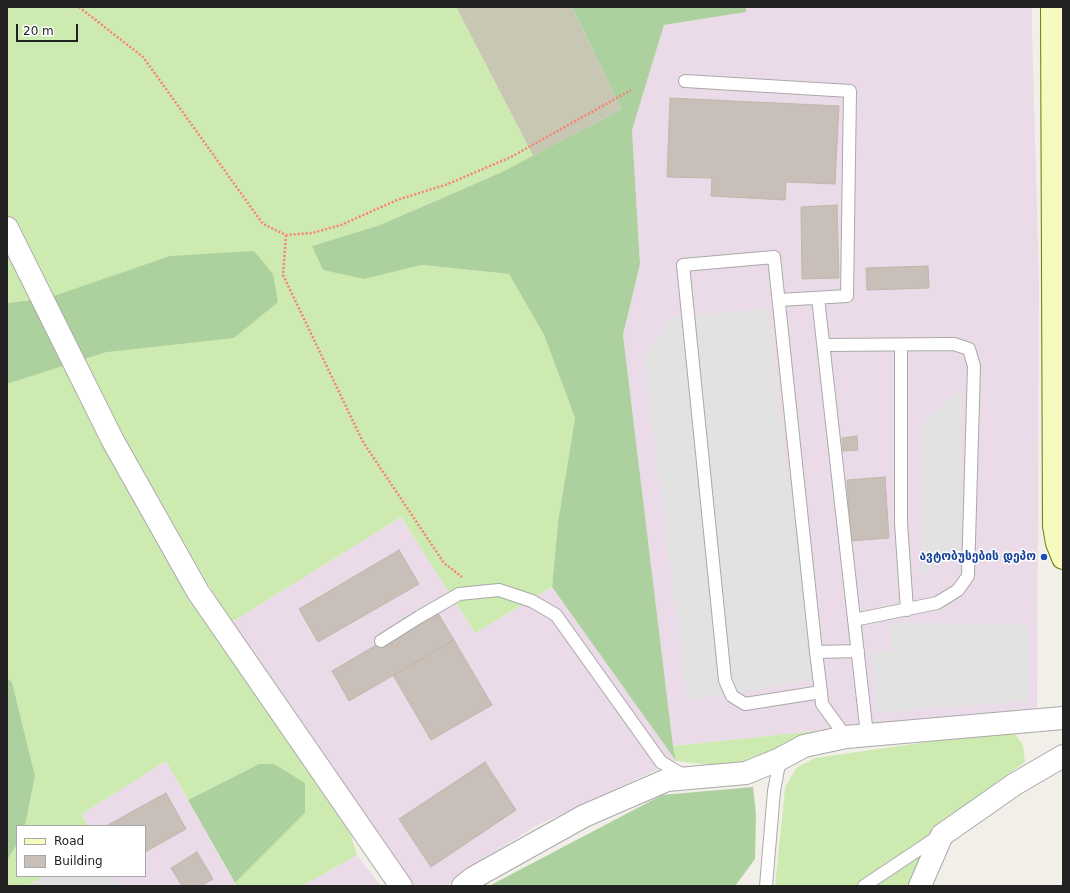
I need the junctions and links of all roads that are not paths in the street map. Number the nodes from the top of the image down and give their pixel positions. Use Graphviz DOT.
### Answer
graph roads {
  1 [pos="1052,7"];
  2 [pos="1058,32"];
  3 [pos="685,81"];
  4 [pos="7,228"];
  5 [pos="818,298"];
  6 [pos="779,300"];
  7 [pos="902,345"];
  8 [pos="824,346"];
  9 [pos="1063,558"];
  10 [pos="907,610"];
  11 [pos="854,620"];
  12 [pos="381,641"];
  13 [pos="858,651"];
  14 [pos="816,652"];
  15 [pos="821,692"];
  16 [pos="1063,718"];
  17 [pos="867,735"];
  18 [pos="846,737"];
  19 [pos="1063,756"];
  20 [pos="780,759"];
  21 [pos="687,777"];
  22 [pos="942,835"];
  23 [pos="401,886"];
  24 [pos="463,886"];
  25 [pos="766,886"];
  26 [pos="864,886"];
  27 [pos="920,886"];
  1 -- 2 [label="main road"];
  2 -- 9 [label="main road"];
  3 -- 5 [label="lane"];
  4 -- 23 [label="street"];
  5 -- 6 [label="lane"];
  5 -- 8 [label="lane"];
  6 -- 14 [label="lane"];
  6 -- 15 [label="lane"];
  7 -- 8 [label="lane"];
  7 -- 10 [label="lane"];
  7 -- 10 [label="lane"];
  8 -- 11 [label="lane"];
  10 -- 11 [label="lane"];
  11 -- 13 [label="lane"];
  12 -- 21 [label="lane"];
  13 -- 14 [label="lane"];
  13 -- 17 [label="lane"];
  14 -- 15 [label="lane"];
  15 -- 18 [label="lane"];
  16 -- 17 [label="street"];
  17 -- 18 [label="street"];
  18 -- 20 [label="street"];
  19 -- 22 [label="street"];
  20 -- 21 [label="street"];
  20 -- 25 [label="lane"];
  21 -- 24 [label="street"];
  22 -- 26 [label="lane"];
  22 -- 27 [label="street"];
}
